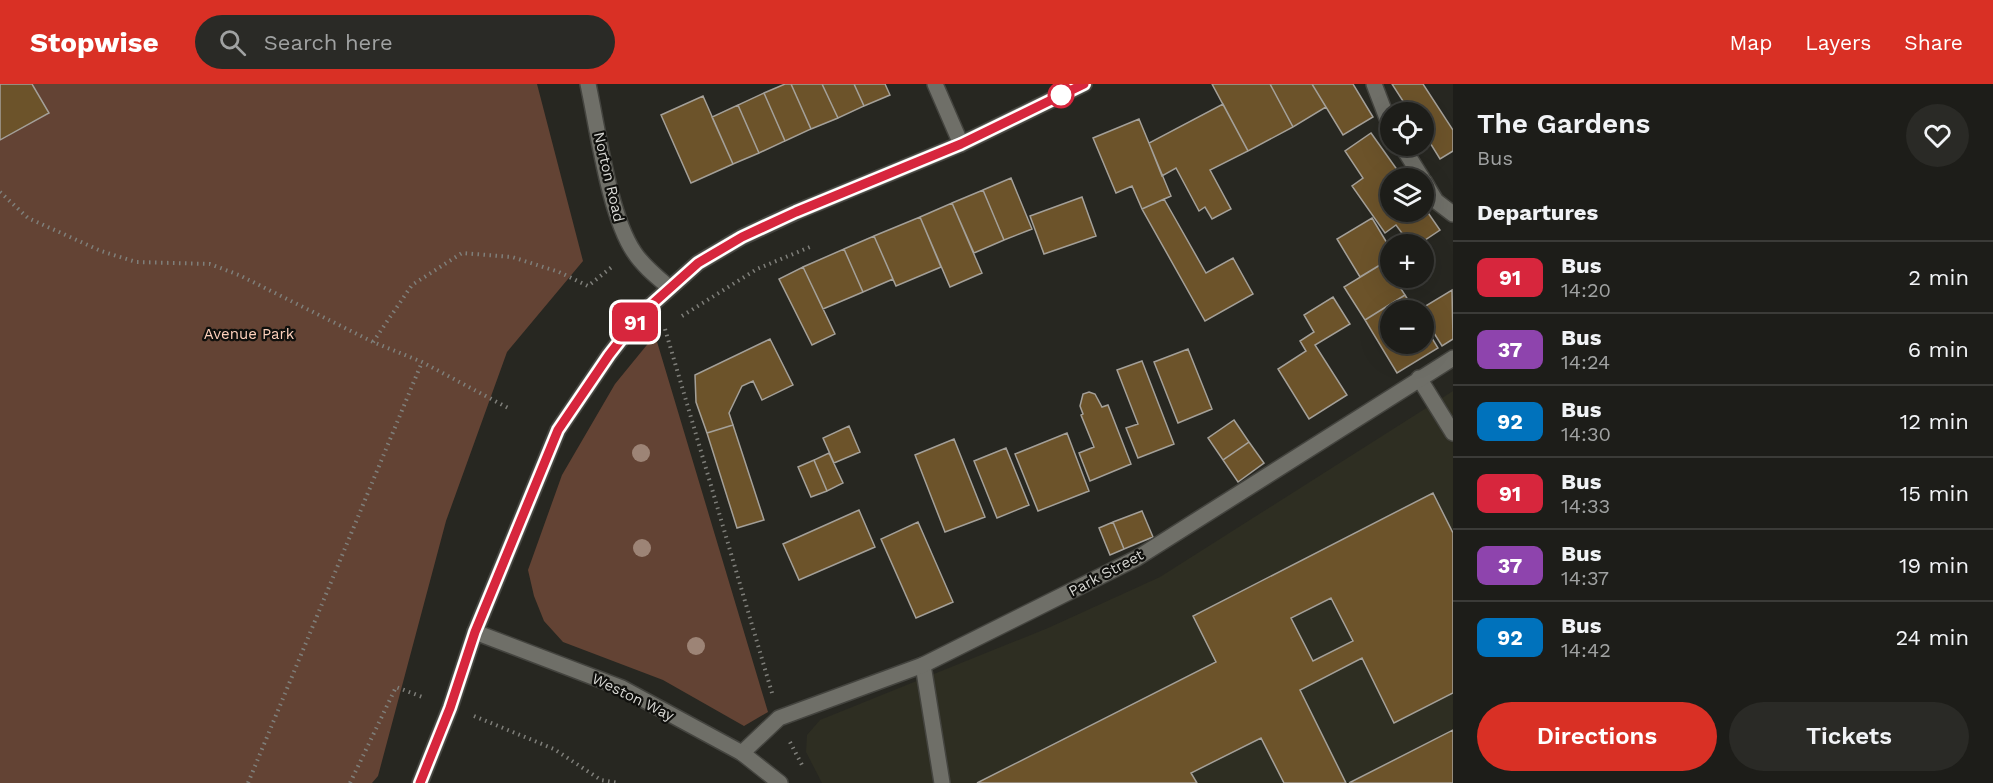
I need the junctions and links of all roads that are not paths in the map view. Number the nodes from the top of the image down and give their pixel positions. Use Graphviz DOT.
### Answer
graph roads {
  1 [pos="588,84"];
  2 [pos="935,84"];
  3 [pos="1084,84"];
  4 [pos="1374,84"];
  5 [pos="1381,102"];
  6 [pos="961,144"];
  7 [pos="1434,198"];
  8 [pos="1453,214"];
  9 [pos="670,288"];
  10 [pos="1453,358"];
  11 [pos="1419,378"];
  12 [pos="1453,433"];
  13 [pos="475,632"];
  14 [pos="923,665"];
  15 [pos="742,753"];
  16 [pos="420,783"];
  17 [pos="780,783"];
  18 [pos="942,783"];
  1 -- 9 [label="street, Norton Road"];
  2 -- 6 [label="street"];
  3 -- 6 [label="street"];
  4 -- 5 [label="street"];
  6 -- 9 [label="street"];
  7 -- 8 [label="street"];
  9 -- 13 [label="street"];
  10 -- 11 [label="street, Park Street"];
  11 -- 12 [label="street"];
  11 -- 14 [label="street, Park Street"];
  13 -- 15 [label="street, Weston Way"];
  13 -- 16 [label="street"];
  14 -- 15 [label="street, Park Street"];
  14 -- 18 [label="street"];
  15 -- 17 [label="street, Weston Way"];
}
